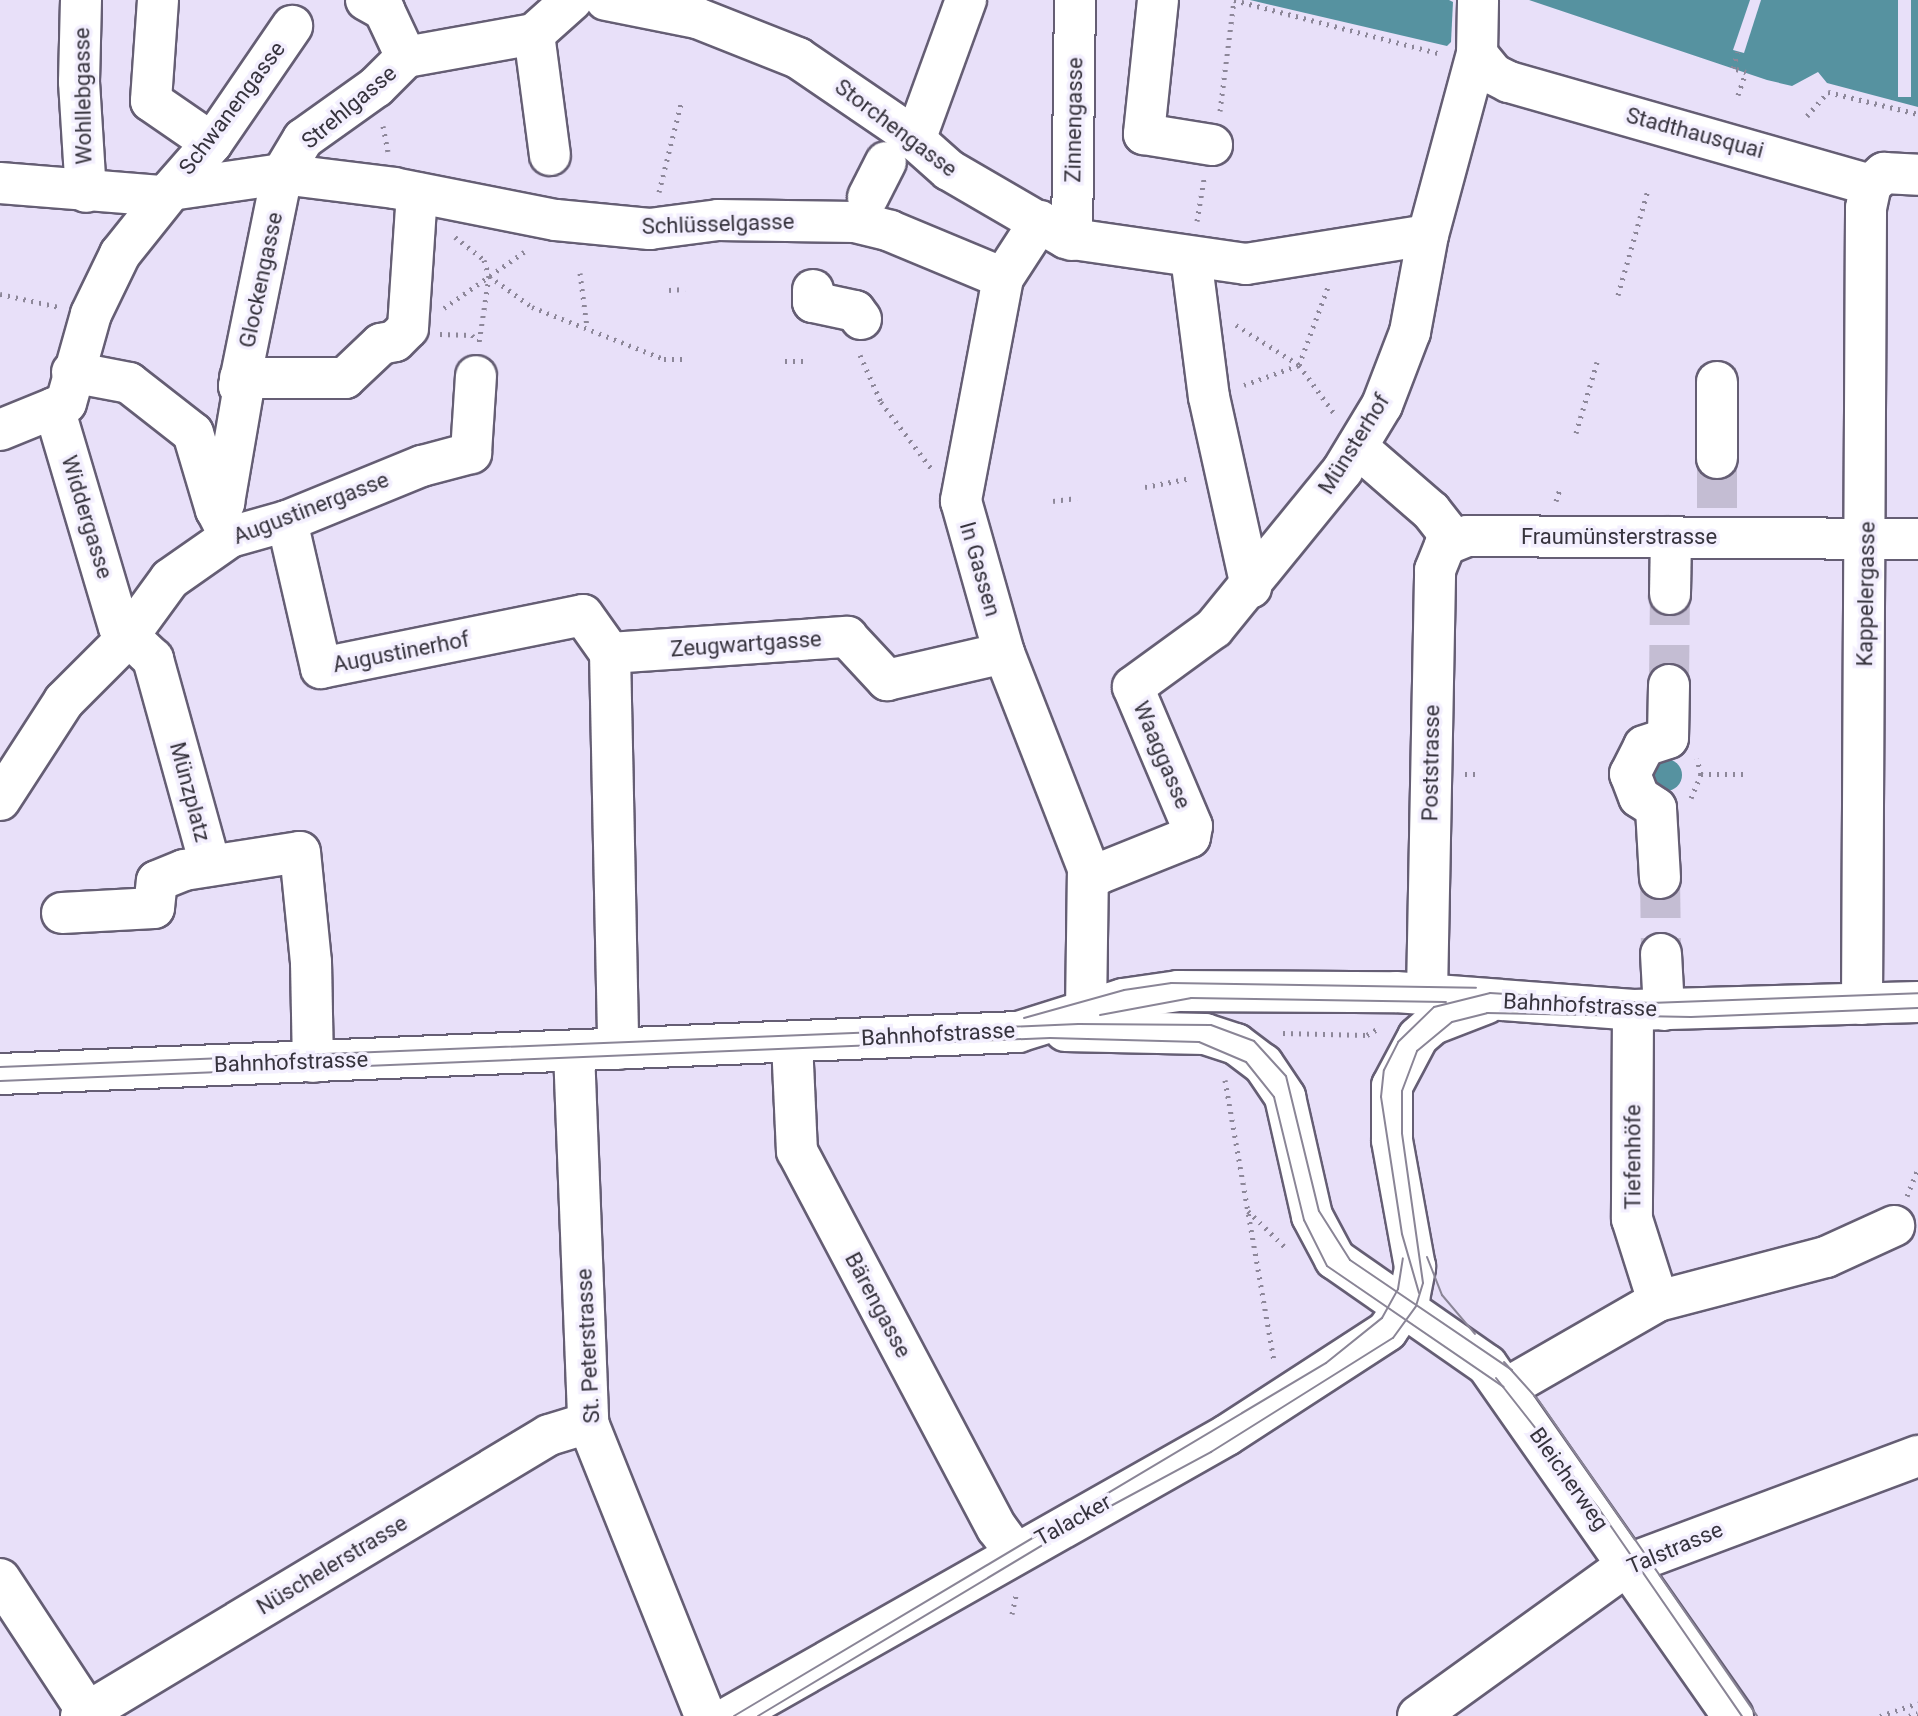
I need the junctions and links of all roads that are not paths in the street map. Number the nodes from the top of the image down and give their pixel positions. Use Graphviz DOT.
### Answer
graph roads {
  1 [pos="81,0"];
  2 [pos="158,0"];
  3 [pos="572,0"];
  4 [pos="606,0"];
  5 [pos="966,0"];
  6 [pos="1075,0"];
  7 [pos="1158,0"];
  8 [pos="1478,0"];
  9 [pos="379,3"];
  10 [pos="292,26"];
  11 [pos="534,34"];
  12 [pos="1477,54"];
  13 [pos="406,57"];
  14 [pos="212,143"];
  15 [pos="1212,145"];
  16 [pos="899,147"];
  17 [pos="550,155"];
  18 [pos="282,174"];
  19 [pos="1918,175"];
  20 [pos="0,183"];
  21 [pos="1871,185"];
  22 [pos="86,192"];
  23 [pos="167,193"];
  24 [pos="417,197"];
  25 [pos="861,210"];
  26 [pos="1056,230"];
  27 [pos="1428,235"];
  28 [pos="1191,257"];
  29 [pos="1003,278"];
  30 [pos="813,290"];
  31 [pos="861,319"];
  32 [pos="478,360"];
  33 [pos="240,382"];
  34 [pos="1717,382"];
  35 [pos="64,394"];
  36 [pos="0,430"];
  37 [pos="193,433"];
  38 [pos="1357,447"];
  39 [pos="1717,458"];
  40 [pos="287,521"];
  41 [pos="223,523"];
  42 [pos="1671,537"];
  43 [pos="1453,539"];
  44 [pos="1867,539"];
  45 [pos="1918,539"];
  46 [pos="1251,587"];
  47 [pos="1670,594"];
  48 [pos="1214,628"];
  49 [pos="123,632"];
  50 [pos="610,653"];
  51 [pos="1004,653"];
  52 [pos="1669,685"];
  53 [pos="0,800"];
  54 [pos="210,865"];
  55 [pos="1088,868"];
  56 [pos="1660,878"];
  57 [pos="62,913"];
  58 [pos="1661,954"];
  59 [pos="1427,994"];
  60 [pos="1497,1001"];
  61 [pos="1918,1002"];
  62 [pos="1862,1004"];
  63 [pos="1086,1010"];
  64 [pos="1649,1010"];
  65 [pos="1018,1032"];
  66 [pos="792,1042"];
  67 [pos="618,1049"];
  68 [pos="574,1051"];
  69 [pos="313,1062"];
  70 [pos="0,1074"];
  71 [pos="1894,1226"];
  72 [pos="1658,1301"];
  73 [pos="1404,1309"];
  74 [pos="1505,1389"];
  75 [pos="588,1423"];
  76 [pos="1918,1456"];
  77 [pos="1629,1564"];
  78 [pos="1016,1571"];
  79 [pos="0,1579"];
  80 [pos="86,1715"];
  81 [pos="705,1716"];
  82 [pos="731,1716"];
  83 [pos="1418,1716"];
  84 [pos="1733,1716"];
  1 -- 22 [label="street, Wohllebgasse"];
  2 -- 14 [label="street"];
  3 -- 11 [label="street"];
  4 -- 16 [label="street, Storchengasse"];
  5 -- 16 [label="street"];
  6 -- 26 [label="street, Zinnengasse"];
  7 -- 15 [label="street"];
  8 -- 12 [label="street, Münsterhof"];
  9 -- 13 [label="street"];
  10 -- 14 [label="street, Schwanengasse"];
  11 -- 13 [label="street, Strehlgasse"];
  11 -- 17 [label="street"];
  12 -- 21 [label="street, Stadthausquai"];
  12 -- 27 [label="street, Münsterhof"];
  13 -- 18 [label="street, Strehlgasse"];
  14 -- 23 [label="street, Schwanengasse"];
  16 -- 25 [label="street"];
  16 -- 26 [label="street, Storchengasse"];
  18 -- 23 [label="street"];
  18 -- 24 [label="street, Schlüsselgasse"];
  18 -- 33 [label="street, Glockengasse"];
  19 -- 21 [label="street"];
  20 -- 22 [label="street"];
  21 -- 44 [label="street, Kappelergasse"];
  22 -- 23 [label="street"];
  23 -- 35 [label="street"];
  24 -- 25 [label="street, Schlüsselgasse"];
  24 -- 33 [label="street"];
  25 -- 29 [label="street, Schlüsselgasse"];
  26 -- 28 [label="street, Storchengasse"];
  26 -- 29 [label="street, In Gassen"];
  27 -- 28 [label="street"];
  27 -- 38 [label="street, Münsterhof"];
  28 -- 46 [label="street"];
  29 -- 51 [label="street, In Gassen"];
  30 -- 31 [label="street"];
  32 -- 40 [label="street, Augustinergasse"];
  33 -- 37 [label="street"];
  33 -- 41 [label="street, Glockengasse"];
  34 -- 39 [label="street"];
  35 -- 36 [label="street"];
  35 -- 37 [label="street"];
  35 -- 49 [label="street, Widdergasse"];
  37 -- 41 [label="street"];
  38 -- 43 [label="street"];
  38 -- 46 [label="street, Münsterhof"];
  40 -- 41 [label="street, Augustinergasse"];
  40 -- 50 [label="street, Augustinerhof"];
  41 -- 49 [label="street, Augustinergasse"];
  42 -- 43 [label="street, Fraumünsterstrasse"];
  42 -- 44 [label="street, Fraumünsterstrasse"];
  42 -- 47 [label="street"];
  43 -- 59 [label="street, Poststrasse"];
  44 -- 45 [label="street, Fraumünsterstrasse"];
  44 -- 62 [label="street, Kappelergasse"];
  46 -- 48 [label="street, Münsterhof"];
  48 -- 55 [label="street, Waaggasse"];
  49 -- 53 [label="street, Augustinergasse"];
  49 -- 54 [label="street, Münzplatz"];
  50 -- 51 [label="street, Zeugwartgasse"];
  50 -- 67 [label="street"];
  51 -- 55 [label="street, In Gassen"];
  52 -- 56 [label="street"];
  54 -- 57 [label="street"];
  54 -- 69 [label="street, Münzplatz"];
  55 -- 63 [label="street"];
  58 -- 64 [label="street, Tiefenhöfe"];
  59 -- 60 [label="street, Bahnhofstrasse"];
  59 -- 63 [label="street, Bahnhofstrasse"];
  60 -- 64 [label="street, Bahnhofstrasse"];
  60 -- 73 [label="street"];
  61 -- 62 [label="street, Bahnhofstrasse"];
  62 -- 64 [label="street, Bahnhofstrasse"];
  63 -- 65 [label="street, Bahnhofstrasse"];
  64 -- 72 [label="street, Tiefenhöfe"];
  65 -- 66 [label="street, Bahnhofstrasse"];
  65 -- 73 [label="street, Bleicherweg"];
  66 -- 67 [label="street, Bahnhofstrasse"];
  66 -- 78 [label="street, Bärengasse"];
  67 -- 68 [label="street, Bahnhofstrasse"];
  68 -- 69 [label="street, Bahnhofstrasse"];
  68 -- 75 [label="street, St. Peterstrasse"];
  69 -- 70 [label="street, Bahnhofstrasse"];
  71 -- 72 [label="street"];
  72 -- 74 [label="street"];
  73 -- 74 [label="street, Bleicherweg"];
  73 -- 78 [label="street, Talacker"];
  74 -- 77 [label="street, Bleicherweg"];
  75 -- 80 [label="street, Nüschelerstrasse"];
  75 -- 81 [label="street, St. Peterstrasse"];
  76 -- 77 [label="street, Talstrasse"];
  77 -- 83 [label="street, Talstrasse"];
  77 -- 84 [label="street, Bleicherweg"];
  78 -- 82 [label="street, Talacker"];
  79 -- 80 [label="street"];
}
